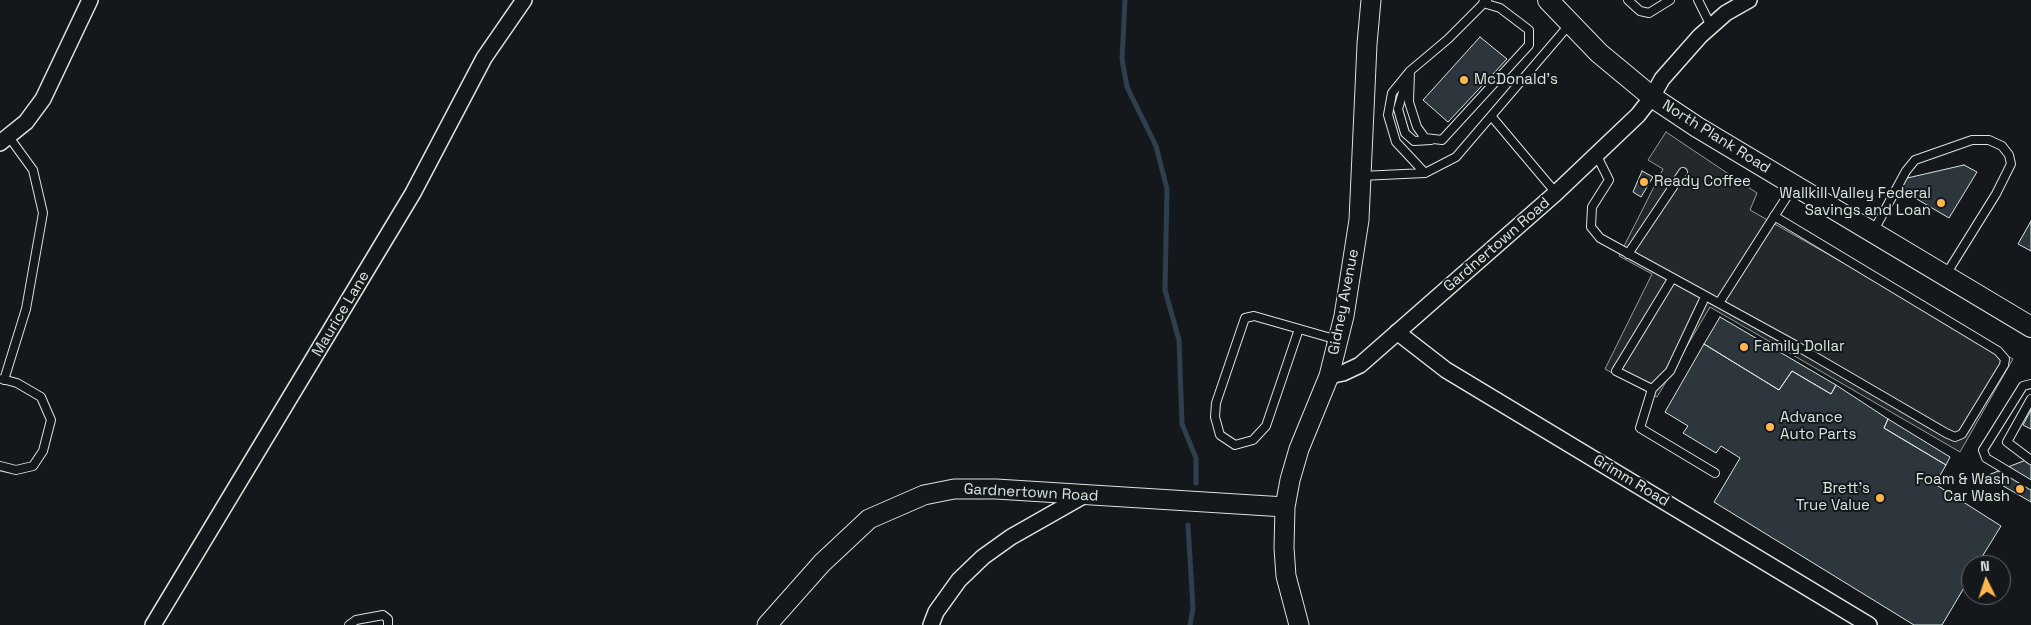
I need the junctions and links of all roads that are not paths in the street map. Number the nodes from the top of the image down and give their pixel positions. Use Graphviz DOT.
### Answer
graph roads {
  1 [pos="90,0"];
  2 [pos="524,0"];
  3 [pos="1371,0"];
  4 [pos="1548,0"];
  5 [pos="1628,0"];
  6 [pos="1670,0"];
  7 [pos="1698,0"];
  8 [pos="1749,0"];
  9 [pos="1485,2"];
  10 [pos="1570,24"];
  11 [pos="1711,26"];
  12 [pos="1410,71"];
  13 [pos="1652,97"];
  14 [pos="1492,117"];
  15 [pos="4,140"];
  16 [pos="1442,140"];
  17 [pos="1597,156"];
  18 [pos="1683,172"];
  19 [pos="1426,173"];
  20 [pos="1361,176"];
  21 [pos="1794,185"];
  22 [pos="1556,193"];
  23 [pos="1774,216"];
  24 [pos="1873,232"];
  25 [pos="1628,254"];
  26 [pos="1945,276"];
  27 [pos="1672,279"];
  28 [pos="1705,297"];
  29 [pos="1719,303"];
  30 [pos="2031,327"];
  31 [pos="1298,329"];
  32 [pos="1397,332"];
  33 [pos="1338,340"];
  34 [pos="1329,376"];
  35 [pos="2,379"];
  36 [pos="2031,384"];
  37 [pos="1652,389"];
  38 [pos="2031,400"];
  39 [pos="2031,460"];
  40 [pos="0,466"];
  41 [pos="1715,473"];
  42 [pos="2031,485"];
  43 [pos="1086,495"];
  44 [pos="1285,508"];
  45 [pos="154,625"];
  46 [pos="349,625"];
  47 [pos="388,625"];
  48 [pos="767,625"];
  49 [pos="931,625"];
  50 [pos="1299,625"];
  51 [pos="1869,625"];
  1 -- 15 [label="street"];
  2 -- 45 [label="street, Maurice Lane"];
  3 -- 20 [label="street, Gidney Avenue"];
  4 -- 10 [label="main road, North Plank Road"];
  5 -- 6 [label="lane"];
  7 -- 11 [label="lane"];
  8 -- 11 [label="street, Gardnertown Road"];
  9 -- 12 [label="lane"];
  9 -- 16 [label="lane"];
  10 -- 13 [label="main road, North Plank Road"];
  10 -- 14 [label="lane"];
  11 -- 13 [label="street, Gardnertown Road"];
  12 -- 16 [label="lane"];
  12 -- 16 [label="lane"];
  12 -- 19 [label="lane"];
  13 -- 17 [label="street, Gardnertown Road"];
  13 -- 21 [label="main road, North Plank Road"];
  14 -- 19 [label="lane"];
  14 -- 22 [label="lane"];
  15 -- 35 [label="lane"];
  17 -- 22 [label="street, Gardnertown Road"];
  17 -- 25 [label="lane"];
  18 -- 25 [label="lane"];
  19 -- 20 [label="lane"];
  20 -- 33 [label="street, Gidney Avenue"];
  21 -- 23 [label="lane"];
  21 -- 24 [label="main road, North Plank Road"];
  22 -- 32 [label="street, Gardnertown Road"];
  23 -- 29 [label="lane"];
  23 -- 29 [label="lane"];
  24 -- 26 [label="main road, North Plank Road"];
  24 -- 26 [label="lane"];
  25 -- 27 [label="lane"];
  26 -- 30 [label="main road, North Plank Road"];
  27 -- 28 [label="lane"];
  27 -- 37 [label="lane"];
  28 -- 29 [label="lane"];
  28 -- 37 [label="lane"];
  31 -- 31 [label="lane"];
  31 -- 33 [label="lane"];
  32 -- 34 [label="street, Gardnertown Road"];
  32 -- 51 [label="street, Grimm Road"];
  33 -- 34 [label="street, Gidney Avenue"];
  34 -- 44 [label="street, Gidney Avenue"];
  35 -- 40 [label="lane"];
  36 -- 42 [label="lane"];
  37 -- 41 [label="lane"];
  38 -- 39 [label="lane"];
  43 -- 44 [label="street, Gardnertown Road"];
  43 -- 48 [label="street, Gardnertown Road"];
  43 -- 49 [label="street"];
  44 -- 50 [label="street, Gidney Avenue"];
  46 -- 47 [label="lane"];
}
